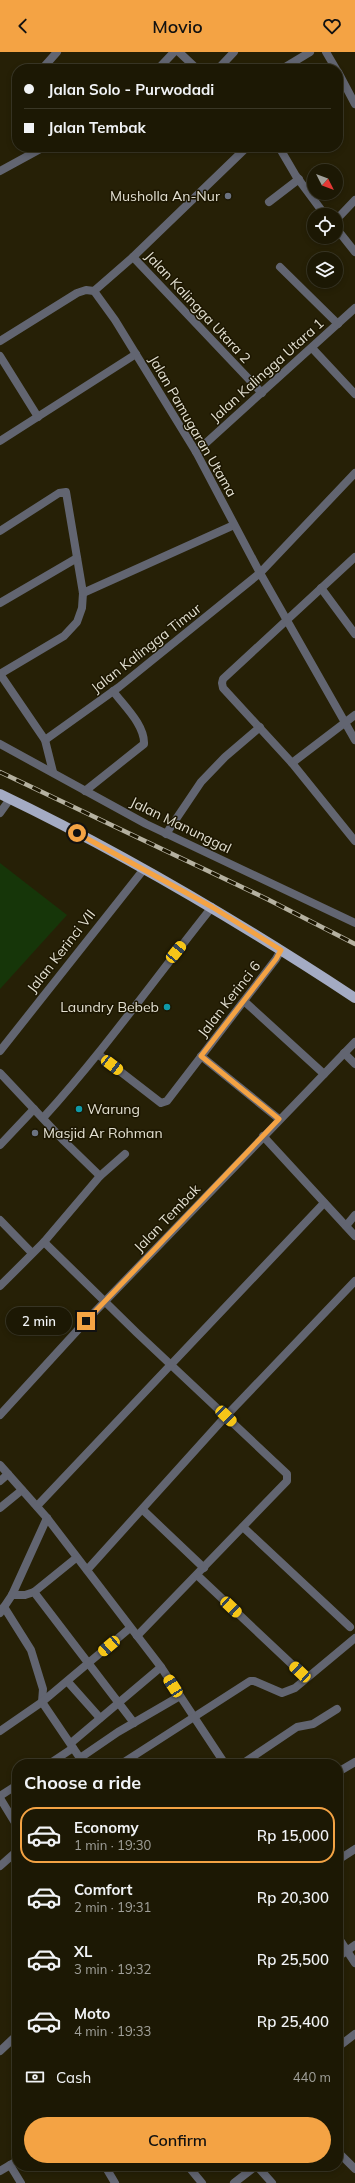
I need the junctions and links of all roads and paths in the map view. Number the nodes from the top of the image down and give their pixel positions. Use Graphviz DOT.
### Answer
graph roads {
  1 [pos="57,52"];
  2 [pos="174,52"];
  3 [pos="179,52"];
  4 [pos="234,52"];
  5 [pos="310,52"];
  6 [pos="326,52"];
  7 [pos="46,64"];
  8 [pos="163,64"];
  9 [pos="192,64"];
  10 [pos="223,64"];
  11 [pos="290,64"];
  12 [pos="333,64"];
  13 [pos="343,81"];
  14 [pos="355,104"];
  15 [pos="35,152"];
  16 [pos="242,152"];
  17 [pos="282,152"];
  18 [pos="0,171"];
  19 [pos="299,179"];
  20 [pos="355,200"];
  21 [pos="269,202"];
  22 [pos="320,208"];
  23 [pos="343,213"];
  24 [pos="343,237"];
  25 [pos="355,252"];
  26 [pos="133,256"];
  27 [pos="280,267"];
  28 [pos="94,291"];
  29 [pos="355,308"];
  30 [pos="338,324"];
  31 [pos="0,341"];
  32 [pos="312,348"];
  33 [pos="136,354"];
  34 [pos="0,356"];
  35 [pos="262,393"];
  36 [pos="355,394"];
  37 [pos="38,417"];
  38 [pos="0,441"];
  39 [pos="196,452"];
  40 [pos="355,473"];
  41 [pos="234,526"];
  42 [pos="0,531"];
  43 [pos="355,557"];
  44 [pos="77,558"];
  45 [pos="260,573"];
  46 [pos="321,588"];
  47 [pos="83,593"];
  48 [pos="0,603"];
  49 [pos="286,620"];
  50 [pos="355,634"];
  51 [pos="1,675"];
  52 [pos="113,691"];
  53 [pos="355,715"];
  54 [pos="346,723"];
  55 [pos="260,727"];
  56 [pos="45,740"];
  57 [pos="355,740"];
  58 [pos="0,744"];
  59 [pos="292,763"];
  60 [pos="53,772"];
  61 [pos="85,791"];
  62 [pos="0,794"];
  63 [pos="10,799"];
  64 [pos="0,813"];
  65 [pos="166,834"];
  66 [pos="355,841"];
  67 [pos="144,869"];
  68 [pos="212,907"];
  69 [pos="355,923"];
  70 [pos="281,950"];
  71 [pos="355,998"];
  72 [pos="244,1001"];
  73 [pos="355,1042"];
  74 [pos="0,1051"];
  75 [pos="344,1053"];
  76 [pos="99,1055"];
  77 [pos="201,1056"];
  78 [pos="355,1064"];
  79 [pos="0,1073"];
  80 [pos="324,1074"];
  81 [pos="34,1109"];
  82 [pos="44,1118"];
  83 [pos="279,1119"];
  84 [pos="263,1136"];
  85 [pos="0,1145"];
  86 [pos="125,1154"];
  87 [pos="100,1176"];
  88 [pos="324,1203"];
  89 [pos="355,1215"];
  90 [pos="0,1220"];
  91 [pos="346,1226"];
  92 [pos="355,1236"];
  93 [pos="44,1242"];
  94 [pos="32,1253"];
  95 [pos="355,1281"];
  96 [pos="0,1286"];
  97 [pos="105,1302"];
  98 [pos="171,1364"];
  99 [pos="0,1415"];
  100 [pos="226,1416"];
  101 [pos="0,1465"];
  102 [pos="8,1474"];
  103 [pos="0,1481"];
  104 [pos="22,1490"];
  105 [pos="37,1506"];
  106 [pos="0,1508"];
  107 [pos="143,1510"];
  108 [pos="47,1518"];
  109 [pos="243,1527"];
  110 [pos="76,1558"];
  111 [pos="204,1568"];
  112 [pos="87,1570"];
  113 [pos="197,1575"];
  114 [pos="34,1592"];
  115 [pos="12,1595"];
  116 [pos="2,1610"];
  117 [pos="350,1627"];
  118 [pos="130,1628"];
  119 [pos="137,1636"];
  120 [pos="355,1638"];
  121 [pos="88,1665"];
  122 [pos="161,1667"];
  123 [pos="300,1672"];
  124 [pos="68,1682"];
  125 [pos="180,1696"];
  126 [pos="42,1702"];
  127 [pos="118,1703"];
  128 [pos="337,1709"];
  129 [pos="100,1718"];
  130 [pos="194,1718"];
  131 [pos="134,1723"];
  132 [pos="0,1731"];
  133 [pos="72,1746"];
  134 [pos="55,1759"];
  135 [pos="81,1759"];
  136 [pos="85,1759"];
  137 [pos="129,1759"];
  138 [pos="222,1759"];
  139 [pos="249,1759"];
  140 [pos="355,1762"];
  141 [pos="343,1769"];
  142 [pos="12,1789"];
  143 [pos="0,1797"];
  144 [pos="12,1817"];
  145 [pos="355,1849"];
  146 [pos="12,1855"];
  147 [pos="343,1857"];
  148 [pos="0,1866"];
  149 [pos="343,1944"];
  150 [pos="355,1945"];
  151 [pos="347,1950"];
  152 [pos="343,1953"];
  153 [pos="355,1963"];
  154 [pos="355,2034"];
  155 [pos="12,2040"];
  156 [pos="343,2042"];
  157 [pos="0,2051"];
  158 [pos="343,2157"];
  159 [pos="12,2164"];
  160 [pos="355,2169"];
  161 [pos="0,2171"];
  162 [pos="17,2171"];
  163 [pos="108,2171"];
  164 [pos="192,2171"];
  165 [pos="250,2171"];
  166 [pos="261,2171"];
  167 [pos="21,2183"];
  168 [pos="115,2183"];
  169 [pos="202,2183"];
  170 [pos="234,2183"];
  171 [pos="272,2183"];
  1 -- 7 [label="street"];
  2 -- 8 [label="street"];
  3 -- 9 [label="street"];
  4 -- 10 [label="street"];
  5 -- 11 [label="street"];
  6 -- 12 [label="street"];
  13 -- 14 [label="street"];
  15 -- 18 [label="street"];
  16 -- 26 [label="street"];
  17 -- 19 [label="street"];
  19 -- 21 [label="street"];
  19 -- 22 [label="street"];
  20 -- 23 [label="street"];
  24 -- 25 [label="street"];
  26 -- 28 [label="street"];
  26 -- 35 [label="street, Jalan Kalingga Utara 2"];
  27 -- 30 [label="street"];
  28 -- 31 [label="street"];
  28 -- 33 [label="street, Jalan Pamugaran Utama"];
  29 -- 30 [label="street, Jalan Kalingga Utara 1"];
  30 -- 32 [label="street, Jalan Kalingga Utara 1"];
  32 -- 35 [label="street, Jalan Kalingga Utara 1"];
  32 -- 36 [label="street"];
  33 -- 37 [label="street"];
  33 -- 39 [label="street, Jalan Pamugaran Utama"];
  34 -- 37 [label="street"];
  35 -- 39 [label="street, Jalan Kalingga Utara 1"];
  37 -- 38 [label="street"];
  39 -- 41 [label="street, Jalan Pamugaran Utama"];
  40 -- 45 [label="street"];
  41 -- 45 [label="street, Jalan Pamugaran Utama"];
  41 -- 47 [label="street"];
  42 -- 44 [label="street"];
  43 -- 46 [label="street"];
  44 -- 47 [label="street"];
  44 -- 48 [label="street"];
  45 -- 49 [label="street, Jalan Pamugaran Utama"];
  45 -- 52 [label="street, Jalan Kalingga Timur"];
  46 -- 49 [label="street"];
  46 -- 50 [label="street"];
  47 -- 51 [label="street"];
  49 -- 54 [label="street, Jalan Pamugaran Utama"];
  49 -- 55 [label="street"];
  51 -- 56 [label="street"];
  52 -- 56 [label="street, Jalan Kalingga Timur"];
  52 -- 61 [label="street"];
  53 -- 54 [label="street"];
  54 -- 57 [label="street, Jalan Pamugaran Utama"];
  54 -- 59 [label="street"];
  55 -- 59 [label="street"];
  55 -- 65 [label="street"];
  56 -- 60 [label="street"];
  58 -- 60 [label="street, Jalan Manunggal"];
  59 -- 66 [label="street"];
  60 -- 61 [label="street, Jalan Manunggal"];
  61 -- 65 [label="street, Jalan Manunggal"];
  62 -- 63 [label="main road"];
  63 -- 64 [label="street"];
  63 -- 67 [label="main road"];
  65 -- 69 [label="street, Jalan Manunggal"];
  67 -- 68 [label="main road"];
  67 -- 74 [label="street, Jalan Kerinci VII"];
  68 -- 70 [label="main road"];
  68 -- 76 [label="street"];
  70 -- 71 [label="main road"];
  70 -- 72 [label="street, Jalan Kerinci 6"];
  72 -- 77 [label="street, Jalan Kerinci 6"];
  72 -- 80 [label="street"];
  73 -- 75 [label="street, Jalan Tembak"];
  75 -- 78 [label="street"];
  75 -- 80 [label="street, Jalan Tembak"];
  76 -- 77 [label="street, Jalan Kerinci 6"];
  76 -- 82 [label="street"];
  77 -- 83 [label="street"];
  79 -- 81 [label="street"];
  80 -- 83 [label="street, Jalan Tembak"];
  81 -- 82 [label="street"];
  81 -- 85 [label="street"];
  82 -- 87 [label="street"];
  83 -- 84 [label="street, Jalan Tembak"];
  84 -- 88 [label="street"];
  84 -- 97 [label="street, Jalan Tembak"];
  86 -- 87 [label="street"];
  87 -- 93 [label="street"];
  88 -- 91 [label="street"];
  88 -- 98 [label="street"];
  89 -- 91 [label="street"];
  90 -- 94 [label="street"];
  91 -- 92 [label="street"];
  93 -- 94 [label="street"];
  93 -- 97 [label="street"];
  94 -- 96 [label="street"];
  95 -- 100 [label="street"];
  97 -- 98 [label="street"];
  97 -- 99 [label="street, Jalan Tembak"];
  98 -- 100 [label="street"];
  98 -- 105 [label="street"];
  100 -- 107 [label="street"];
  100 -- 109 [label="street"];
  101 -- 102 [label="street"];
  102 -- 103 [label="street"];
  102 -- 104 [label="street"];
  104 -- 105 [label="street"];
  104 -- 106 [label="street"];
  105 -- 108 [label="street"];
  107 -- 111 [label="street"];
  107 -- 112 [label="street"];
  108 -- 110 [label="street"];
  108 -- 115 [label="street"];
  109 -- 111 [label="street"];
  109 -- 117 [label="street"];
  110 -- 112 [label="street"];
  110 -- 114 [label="street"];
  111 -- 113 [label="street"];
  112 -- 118 [label="street"];
  113 -- 119 [label="street"];
  113 -- 123 [label="street"];
  114 -- 115 [label="street"];
  114 -- 121 [label="street"];
  115 -- 116 [label="street"];
  116 -- 126 [label="street"];
  118 -- 119 [label="street"];
  118 -- 121 [label="street"];
  119 -- 122 [label="street"];
  120 -- 130 [label="street"];
  121 -- 124 [label="street"];
  121 -- 127 [label="street"];
  122 -- 125 [label="street"];
  122 -- 127 [label="street"];
  124 -- 126 [label="street"];
  124 -- 129 [label="street"];
  125 -- 130 [label="street"];
  125 -- 131 [label="street"];
  126 -- 132 [label="street"];
  126 -- 133 [label="street"];
  127 -- 129 [label="street"];
  127 -- 131 [label="street"];
  128 -- 139 [label="street"];
  129 -- 133 [label="street"];
  130 -- 137 [label="street"];
  130 -- 138 [label="street"];
  131 -- 136 [label="street"];
  133 -- 134 [label="street"];
  133 -- 135 [label="street"];
  140 -- 141 [label="street"];
  142 -- 143 [label="street"];
  143 -- 144 [label="street"];
  145 -- 147 [label="street"];
  146 -- 148 [label="street"];
  149 -- 151 [label="street"];
  150 -- 151 [label="street"];
  151 -- 152 [label="street"];
  151 -- 153 [label="street"];
  154 -- 156 [label="street"];
  155 -- 157 [label="street"];
  158 -- 160 [label="street"];
  159 -- 161 [label="street"];
  162 -- 167 [label="street"];
  163 -- 168 [label="street"];
  164 -- 169 [label="street"];
  165 -- 170 [label="street"];
  166 -- 171 [label="street"];
}
